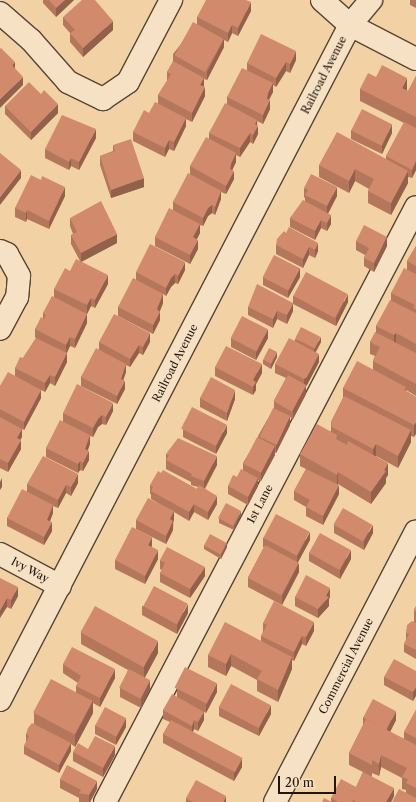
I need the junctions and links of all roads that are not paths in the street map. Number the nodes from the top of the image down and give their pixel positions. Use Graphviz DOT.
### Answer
graph roads {
  1 [pos="171,0"];
  2 [pos="322,0"];
  3 [pos="371,0"];
  4 [pos="0,13"];
  5 [pos="350,25"];
  6 [pos="416,59"];
  7 [pos="416,207"];
  8 [pos="0,250"];
  9 [pos="0,329"];
  10 [pos="416,530"];
  11 [pos="0,554"];
  12 [pos="60,586"];
  13 [pos="0,700"];
  14 [pos="105,802"];
  15 [pos="275,802"];
  1 -- 4 [label="street"];
  2 -- 5 [label="street"];
  3 -- 5 [label="street, Railroad Avenue"];
  5 -- 6 [label="street"];
  5 -- 12 [label="street, Railroad Avenue"];
  7 -- 14 [label="street, 1st Lane"];
  8 -- 9 [label="street"];
  10 -- 15 [label="street, Commercial Avenue"];
  11 -- 12 [label="street, Ivy Way"];
  12 -- 13 [label="street, Railroad Avenue"];
}
